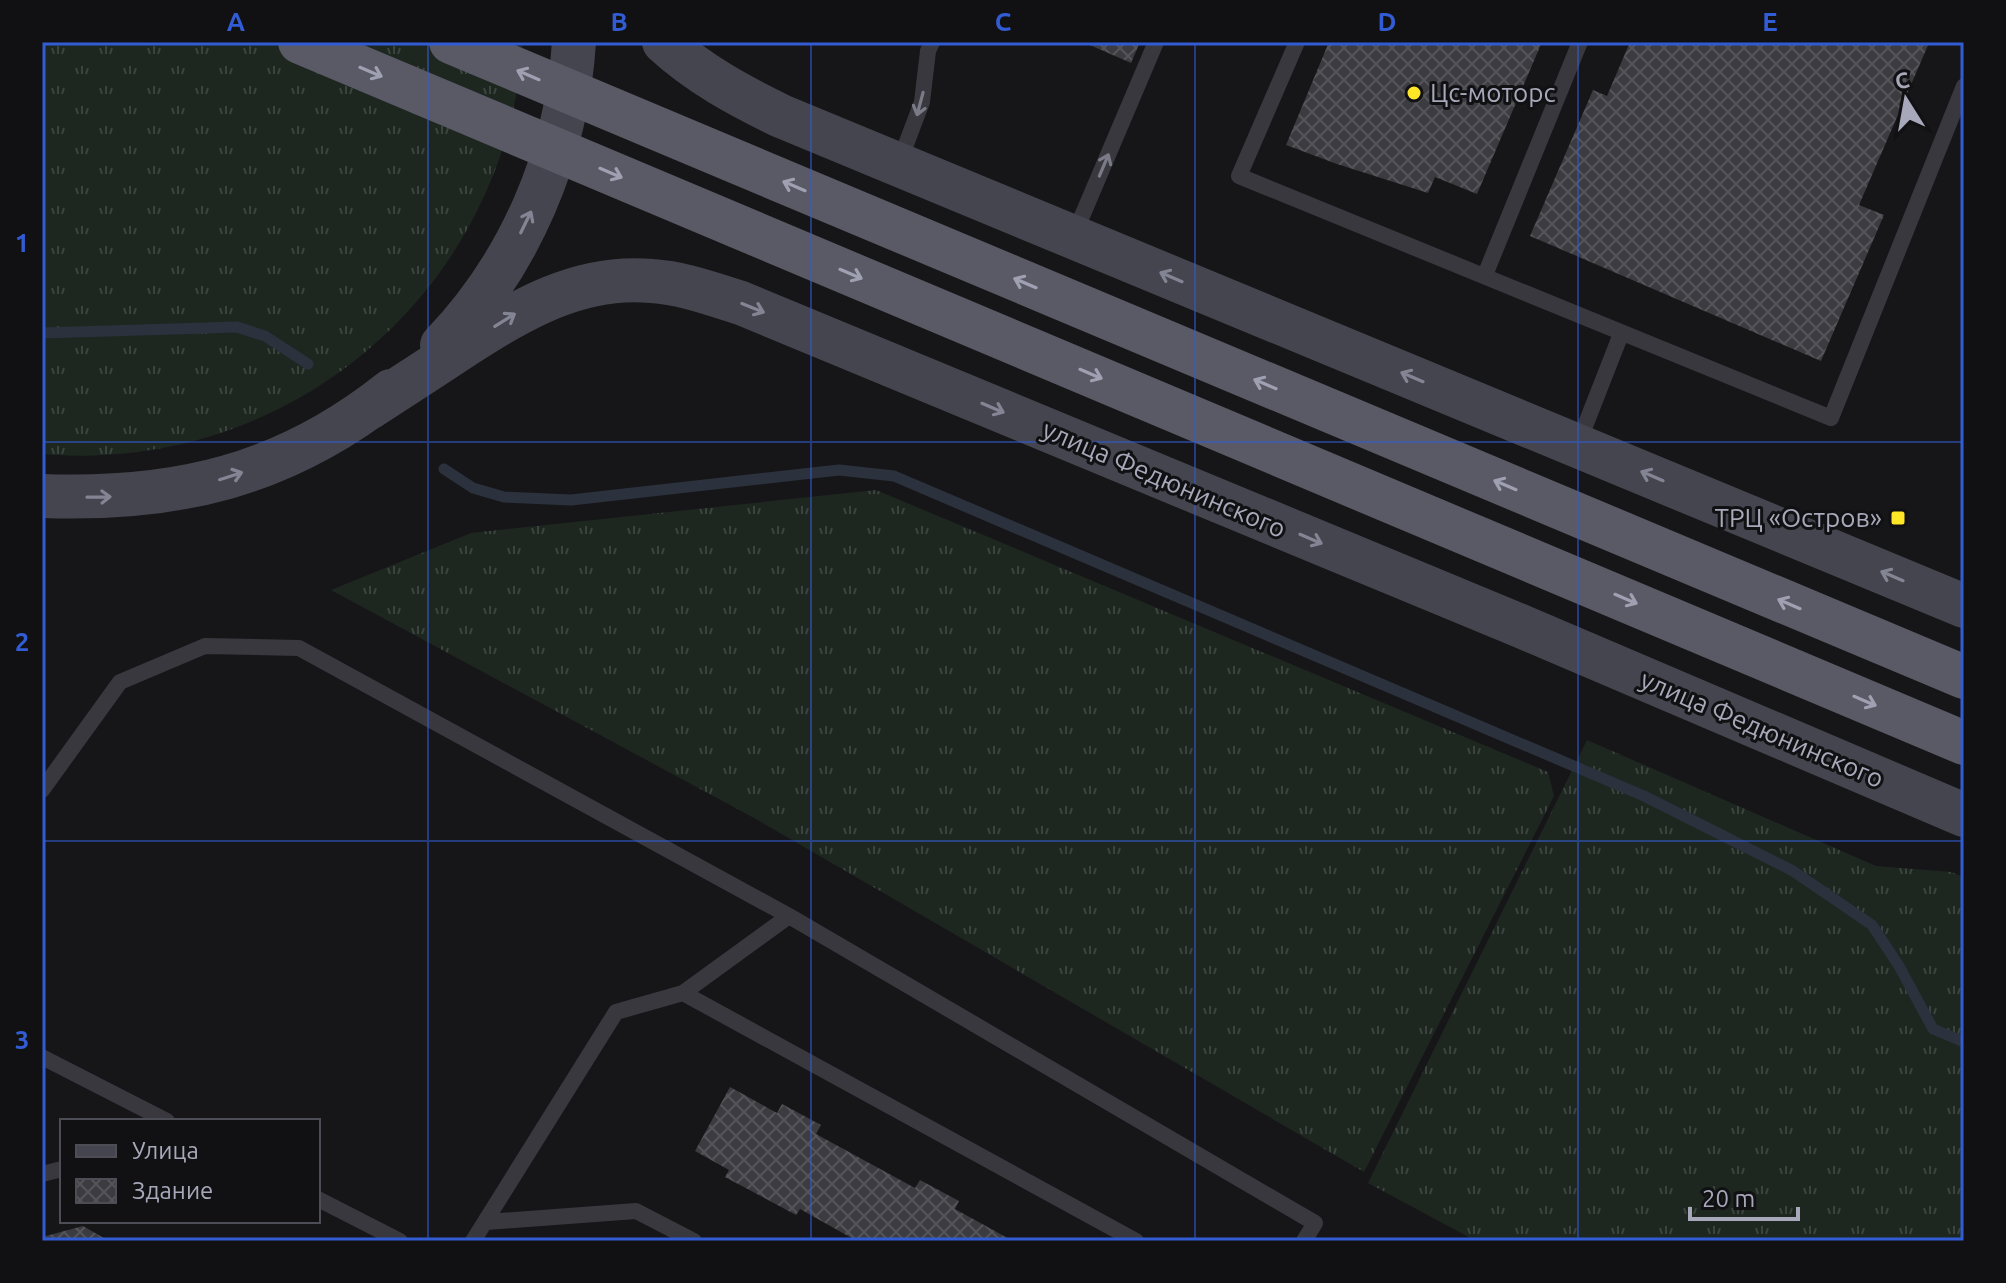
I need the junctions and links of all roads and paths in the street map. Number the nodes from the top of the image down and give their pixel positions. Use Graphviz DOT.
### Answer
graph roads {
  1 [pos="300,42"];
  2 [pos="451,42"];
  3 [pos="574,42"];
  4 [pos="664,42"];
  5 [pos="932,42"];
  6 [pos="1156,42"];
  7 [pos="1297,42"];
  8 [pos="1580,42"];
  9 [pos="1964,86"];
  10 [pos="899,165"];
  11 [pos="1073,237"];
  12 [pos="1485,275"];
  13 [pos="1621,334"];
  14 [pos="369,408"];
  15 [pos="1577,445"];
  16 [pos="42,496"];
  17 [pos="1964,606"];
  18 [pos="1964,677"];
  19 [pos="1964,743"];
  20 [pos="42,790"];
  21 [pos="1964,815"];
  22 [pos="789,916"];
  23 [pos="683,993"];
  24 [pos="42,1057"];
  25 [pos="163,1119"];
  26 [pos="320,1200"];
  27 [pos="487,1222"];
  28 [pos="400,1241"];
  29 [pos="473,1241"];
  30 [pos="694,1241"];
  31 [pos="1136,1241"];
  32 [pos="1304,1241"];
  1 -- 19 [label="highway, one-way"];
  18 -- 2 [label="highway, one-way"];
  14 -- 3 [label="main road, one-way"];
  4 -- 10 [label="main road"];
  5 -- 10 [label="lane, one-way"];
  11 -- 6 [label="lane, one-way"];
  7 -- 12 [label="lane"];
  8 -- 12 [label="lane"];
  9 -- 13 [label="lane"];
  10 -- 11 [label="main road"];
  15 -- 11 [label="main road, one-way"];
  12 -- 13 [label="lane"];
  13 -- 15 [label="lane"];
  16 -- 14 [label="main road, one-way"];
  14 -- 21 [label="main road, улица Федюнинского, one-way"];
  17 -- 15 [label="main road, one-way"];
  20 -- 22 [label="lane"];
  22 -- 23 [label="lane"];
  22 -- 32 [label="lane"];
  23 -- 27 [label="lane"];
  23 -- 31 [label="lane"];
  24 -- 25 [label="lane"];
  26 -- 28 [label="lane"];
  27 -- 29 [label="lane"];
  27 -- 30 [label="lane"];
}
